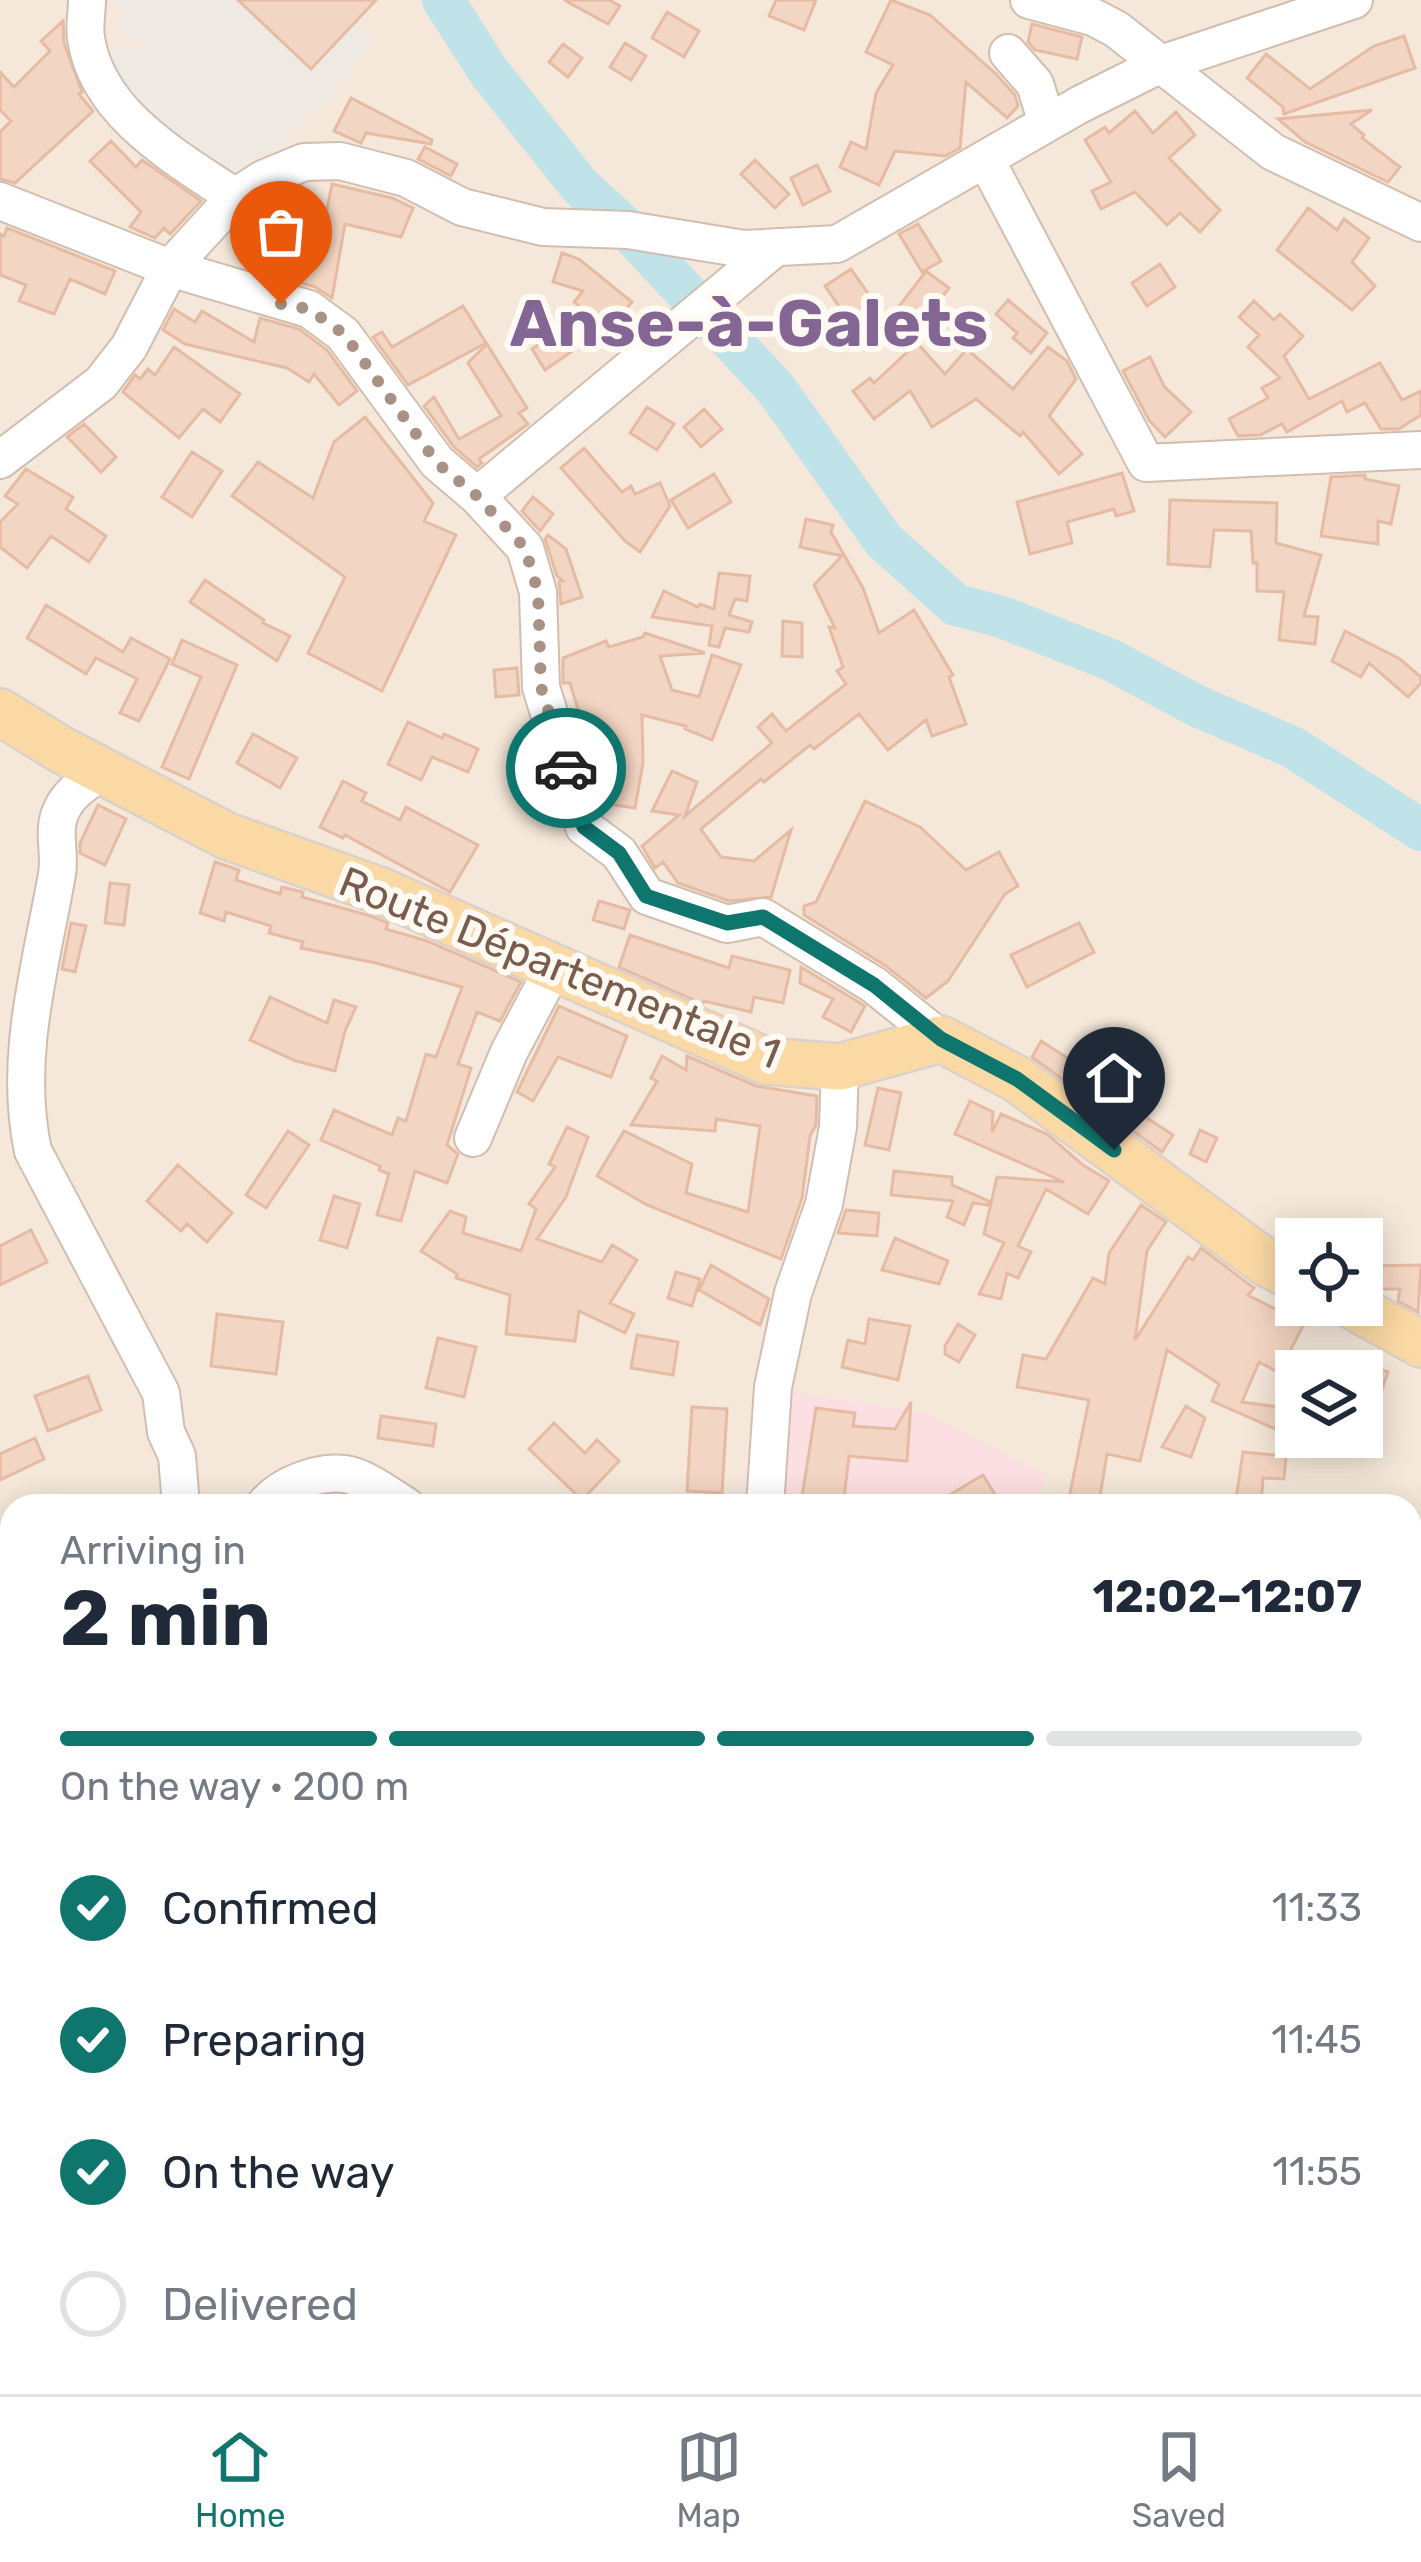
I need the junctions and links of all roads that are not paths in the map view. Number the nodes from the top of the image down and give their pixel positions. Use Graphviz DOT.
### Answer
graph roads {
  1 [pos="87,0"];
  2 [pos="1029,0"];
  3 [pos="1354,0"];
  4 [pos="1008,53"];
  5 [pos="1161,64"];
  6 [pos="1047,123"];
  7 [pos="986,160"];
  8 [pos="235,197"];
  9 [pos="0,201"];
  10 [pos="1421,223"];
  11 [pos="776,247"];
  12 [pos="170,268"];
  13 [pos="1421,451"];
  14 [pos="0,460"];
  15 [pos="477,496"];
  16 [pos="0,712"];
  17 [pos="102,770"];
  18 [pos="554,968"];
  19 [pos="941,1039"];
  20 [pos="841,1067"];
  21 [pos="473,1138"];
  22 [pos="16,1149"];
  23 [pos="1275,1268"];
  24 [pos="1383,1323"];
  25 [pos="1421,1344"];
  26 [pos="180,1494"];
  27 [pos="273,1494"];
  28 [pos="384,1494"];
  29 [pos="766,1494"];
  1 -- 8 [label="street"];
  2 -- 5 [label="street"];
  3 -- 5 [label="street"];
  4 -- 6 [label="street"];
  5 -- 6 [label="street"];
  5 -- 10 [label="street"];
  6 -- 7 [label="street"];
  7 -- 11 [label="street"];
  7 -- 13 [label="street"];
  8 -- 11 [label="street"];
  8 -- 12 [label="street"];
  9 -- 12 [label="street"];
  11 -- 15 [label="street"];
  12 -- 14 [label="street"];
  12 -- 15 [label="street"];
  15 -- 19 [label="street"];
  16 -- 17 [label="main road, Route Départementale 1"];
  17 -- 18 [label="main road, Route Départementale 1"];
  17 -- 22 [label="street"];
  18 -- 20 [label="main road, Route Départementale 1"];
  18 -- 21 [label="street"];
  19 -- 20 [label="main road, Route Départementale 1"];
  19 -- 23 [label="main road"];
  20 -- 29 [label="street"];
  22 -- 26 [label="street"];
  24 -- 25 [label="main road"];
  27 -- 28 [label="street"];
}
